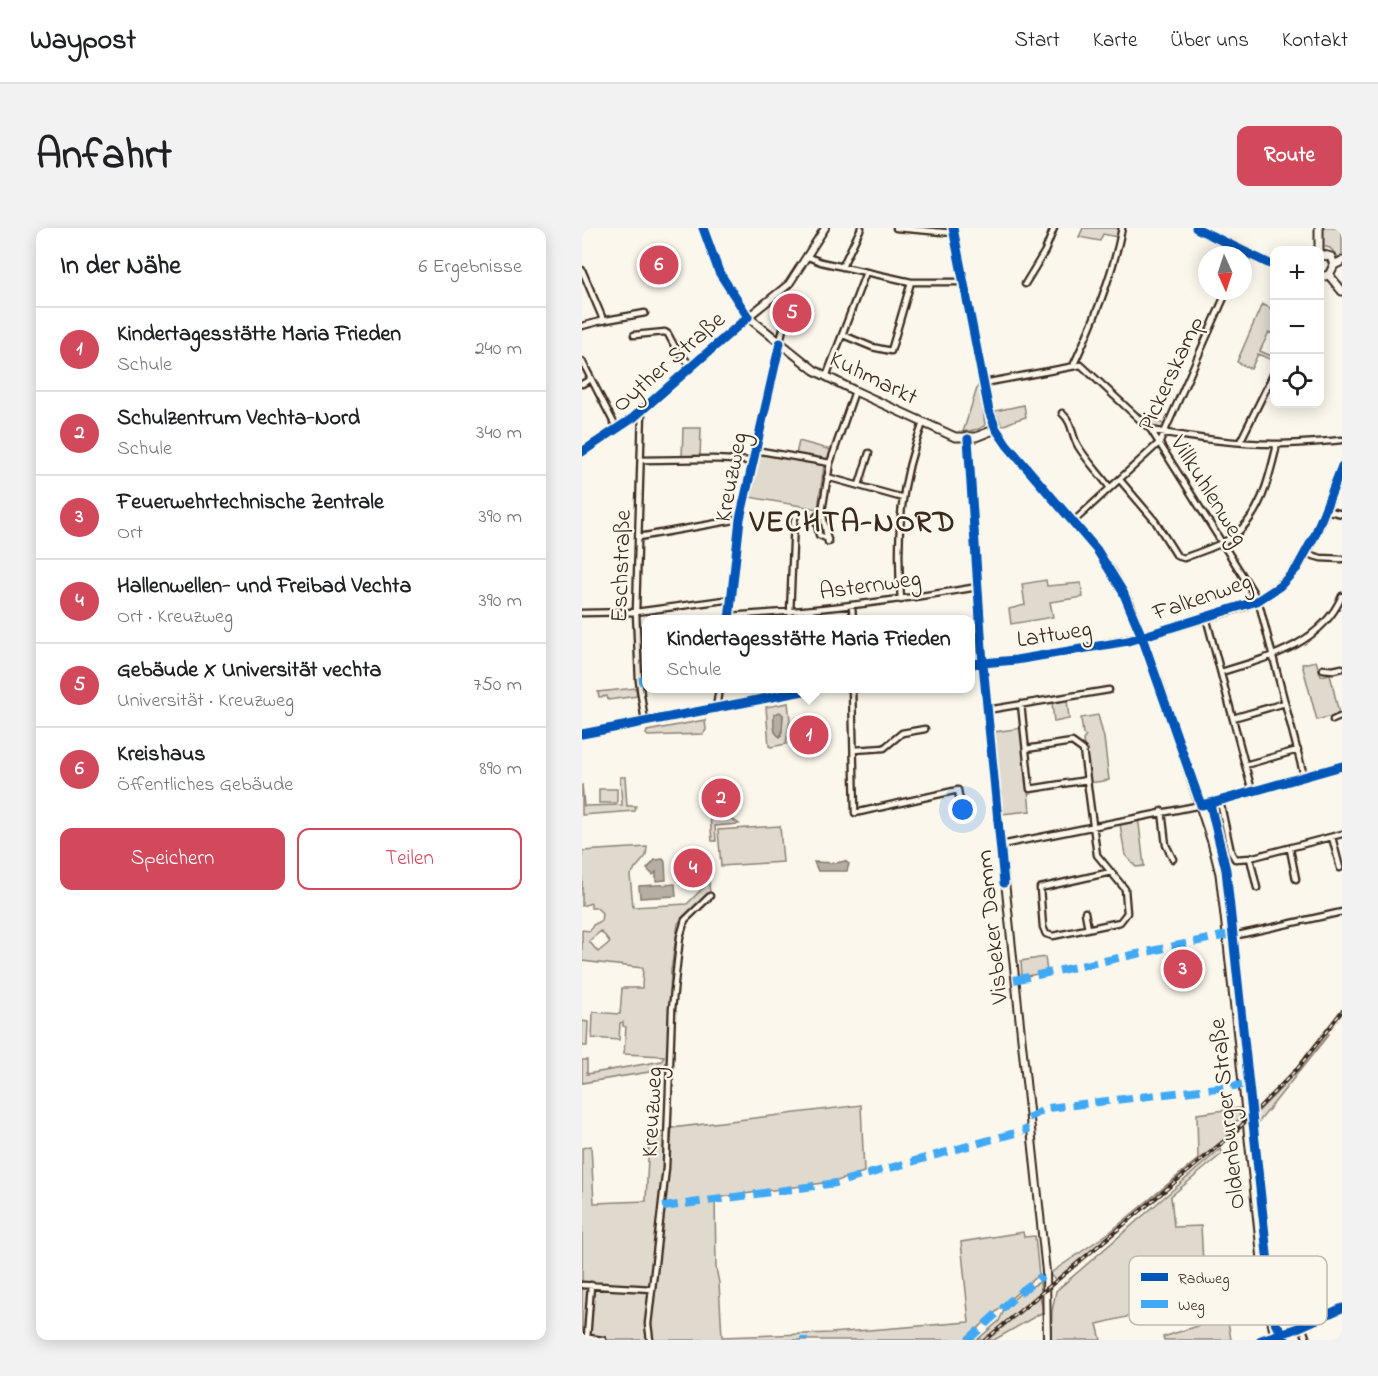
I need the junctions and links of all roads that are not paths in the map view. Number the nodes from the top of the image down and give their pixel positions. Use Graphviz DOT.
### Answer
graph roads {
  1 [pos="703,228"];
  2 [pos="825,228"];
  3 [pos="861,228"];
  4 [pos="896,228"];
  5 [pos="1054,228"];
  6 [pos="1122,228"];
  7 [pos="1196,228"];
  8 [pos="1215,228"];
  9 [pos="1319,228"];
  10 [pos="953,231"];
  11 [pos="1212,236"];
  12 [pos="1230,246"];
  13 [pos="1319,246"];
  14 [pos="1324,254"];
  15 [pos="808,257"];
  16 [pos="1252,257"];
  17 [pos="1342,261"];
  18 [pos="1270,264"];
  19 [pos="1334,265"];
  20 [pos="842,267"];
  21 [pos="582,270"];
  22 [pos="867,272"];
  23 [pos="1329,275"];
  24 [pos="1324,276"];
  25 [pos="911,282"];
  26 [pos="963,282"];
  27 [pos="1025,284"];
  28 [pos="1342,291"];
  29 [pos="790,298"];
  30 [pos="1223,300"];
  31 [pos="645,313"];
  32 [pos="748,317"];
  33 [pos="601,321"];
  34 [pos="582,326"];
  35 [pos="634,335"];
  36 [pos="843,335"];
  37 [pos="780,343"];
  38 [pos="582,361"];
  39 [pos="1074,364"];
  40 [pos="692,367"];
  41 [pos="826,377"];
  42 [pos="591,379"];
  43 [pos="984,383"];
  44 [pos="1270,383"];
  45 [pos="582,384"];
  46 [pos="855,392"];
  47 [pos="642,411"];
  48 [pos="1062,413"];
  49 [pos="923,423"];
  50 [pos="617,429"];
  51 [pos="996,429"];
  52 [pos="1151,430"];
  53 [pos="1166,433"];
  54 [pos="968,439"];
  55 [pos="1342,441"];
  56 [pos="1160,442"];
  57 [pos="1240,442"];
  58 [pos="1276,444"];
  59 [pos="755,450"];
  60 [pos="582,453"];
  61 [pos="869,453"];
  62 [pos="641,460"];
  63 [pos="752,461"];
  64 [pos="830,463"];
  65 [pos="1342,466"];
  66 [pos="827,477"];
  67 [pos="1120,480"];
  68 [pos="859,485"];
  69 [pos="1110,488"];
  70 [pos="903,498"];
  71 [pos="1325,510"];
  72 [pos="1342,513"];
  73 [pos="796,515"];
  74 [pos="740,519"];
  75 [pos="1073,522"];
  76 [pos="639,537"];
  77 [pos="828,541"];
  78 [pos="1222,543"];
  79 [pos="1306,554"];
  80 [pos="1342,559"];
  81 [pos="978,587"];
  82 [pos="1342,596"];
  83 [pos="732,599"];
  84 [pos="901,600"];
  85 [pos="1257,601"];
  86 [pos="852,606"];
  87 [pos="636,612"];
  88 [pos="790,612"];
  89 [pos="582,613"];
  90 [pos="729,615"];
  91 [pos="760,615"];
  92 [pos="852,615"];
  93 [pos="1206,617"];
  94 [pos="1142,638"];
  95 [pos="1273,656"];
  96 [pos="975,664"];
  97 [pos="983,664"];
  98 [pos="1342,668"];
  99 [pos="1323,669"];
  100 [pos="1221,672"];
  101 [pos="639,681"];
  102 [pos="642,681"];
  103 [pos="1108,690"];
  104 [pos="718,693"];
  105 [pos="794,693"];
  106 [pos="852,693"];
  107 [pos="1286,703"];
  108 [pos="1021,704"];
  109 [pos="716,709"];
  110 [pos="987,710"];
  111 [pos="1342,716"];
  112 [pos="1233,718"];
  113 [pos="1333,720"];
  114 [pos="645,722"];
  115 [pos="925,729"];
  116 [pos="582,734"];
  117 [pos="1026,749"];
  118 [pos="854,750"];
  119 [pos="1298,750"];
  120 [pos="1245,765"];
  121 [pos="1342,766"];
  122 [pos="1304,776"];
  123 [pos="1087,780"];
  124 [pos="1252,791"];
  125 [pos="1220,801"];
  126 [pos="1201,805"];
  127 [pos="1162,812"];
  128 [pos="962,814"];
  129 [pos="1093,826"];
  130 [pos="1342,834"];
  131 [pos="1332,837"];
  132 [pos="1000,844"];
  133 [pos="1290,849"];
  134 [pos="1250,858"];
  135 [pos="1173,859"];
  136 [pos="1340,868"];
  137 [pos="1111,872"];
  138 [pos="1296,879"];
  139 [pos="1257,888"];
  140 [pos="711,897"];
  141 [pos="1085,912"];
  142 [pos="1342,912"];
  143 [pos="1088,929"];
  144 [pos="1227,935"];
  145 [pos="1262,1256"];
  146 [pos="582,1285"];
  147 [pos="591,1285"];
  148 [pos="652,1289"];
  149 [pos="1342,1308"];
  150 [pos="1327,1315"];
  151 [pos="1302,1326"];
  152 [pos="1293,1330"];
  153 [pos="585,1338"];
  154 [pos="1276,1338"];
  155 [pos="603,1340"];
  156 [pos="650,1340"];
  157 [pos="1047,1340"];
  158 [pos="1261,1340"];
  159 [pos="1287,1340"];
  160 [pos="1307,1340"];
  1 -- 32 [label="main road, Kuhmarkt"];
  2 -- 15 [label="street"];
  3 -- 20 [label="street"];
  4 -- 10 [label="street"];
  5 -- 27 [label="street"];
  6 -- 39 [label="street"];
  7 -- 11 [label="street"];
  8 -- 11 [label="street"];
  9 -- 13 [label="main road"];
  10 -- 26 [label="street, Oldenburger Straße"];
  11 -- 12 [label="street"];
  14 -- 19 [label="main road"];
  15 -- 20 [label="street"];
  15 -- 32 [label="street"];
  16 -- 18 [label="street"];
  17 -- 19 [label="main road"];
  19 -- 23 [label="main road"];
  20 -- 22 [label="street"];
  21 -- 33 [label="street"];
  22 -- 25 [label="street"];
  22 -- 36 [label="street"];
  23 -- 24 [label="main road"];
  23 -- 28 [label="main road"];
  25 -- 26 [label="street"];
  25 -- 36 [label="street"];
  26 -- 43 [label="street, Oldenburger Straße"];
  29 -- 37 [label="street, Kreuzweg"];
  30 -- 53 [label="street, Pickerskamp"];
  31 -- 33 [label="street"];
  32 -- 37 [label="main road, Kuhmarkt"];
  32 -- 40 [label="main road, Oyther Straße"];
  33 -- 34 [label="street"];
  35 -- 40 [label="street"];
  36 -- 41 [label="street"];
  37 -- 41 [label="main road, Kuhmarkt"];
  37 -- 59 [label="street, Kreuzweg"];
  38 -- 42 [label="street"];
  39 -- 43 [label="street"];
  39 -- 52 [label="street, Villkuhlenweg"];
  40 -- 47 [label="main road, Oyther Straße"];
  41 -- 46 [label="main road, Kuhmarkt"];
  42 -- 45 [label="street"];
  42 -- 50 [label="street"];
  43 -- 51 [label="street, Oldenburger Straße"];
  44 -- 57 [label="street"];
  46 -- 49 [label="main road, Kuhmarkt"];
  46 -- 64 [label="street"];
  47 -- 50 [label="main road, Oyther Straße"];
  47 -- 62 [label="street, Eschstraße"];
  48 -- 69 [label="street"];
  49 -- 54 [label="main road, Kuhmarkt"];
  49 -- 70 [label="street"];
  50 -- 60 [label="main road, Oyther Straße"];
  51 -- 54 [label="main road"];
  51 -- 75 [label="main road, Oldenburger Straße"];
  52 -- 53 [label="street, Villkuhlenweg"];
  52 -- 56 [label="street, Villkuhlenweg"];
  53 -- 56 [label="street, Pickerskamp"];
  53 -- 57 [label="street, Villkuhlenweg"];
  54 -- 81 [label="street, Visbeker Damm"];
  55 -- 58 [label="street, Villkuhlenweg"];
  56 -- 67 [label="street, Pickerskamp"];
  56 -- 78 [label="street, Villkuhlenweg"];
  57 -- 58 [label="street, Villkuhlenweg"];
  58 -- 78 [label="street"];
  59 -- 63 [label="street, Kreuzweg"];
  59 -- 64 [label="street"];
  61 -- 68 [label="street"];
  62 -- 63 [label="street"];
  62 -- 76 [label="street, Eschstraße"];
  63 -- 74 [label="street, Kreuzweg"];
  64 -- 66 [label="street"];
  65 -- 71 [label="main road, Falkenweg"];
  66 -- 68 [label="street"];
  66 -- 77 [label="street"];
  67 -- 69 [label="street, Pickerskamp"];
  67 -- 78 [label="street"];
  68 -- 70 [label="street"];
  69 -- 75 [label="street, Pickerskamp"];
  70 -- 84 [label="street"];
  71 -- 72 [label="street"];
  71 -- 79 [label="main road, Falkenweg"];
  73 -- 88 [label="street"];
  74 -- 76 [label="street"];
  74 -- 83 [label="street, Kreuzweg"];
  75 -- 94 [label="main road, Oldenburger Straße"];
  76 -- 87 [label="street, Eschstraße"];
  78 -- 85 [label="street, Villkuhlenweg"];
  79 -- 80 [label="street"];
  79 -- 85 [label="main road, Falkenweg"];
  81 -- 84 [label="street, Asternweg"];
  81 -- 97 [label="street, Visbeker Damm"];
  82 -- 95 [label="street"];
  83 -- 87 [label="street"];
  83 -- 90 [label="street, Kreuzweg"];
  84 -- 86 [label="street, Asternweg"];
  85 -- 93 [label="main road, Falkenweg"];
  85 -- 95 [label="street, Villkuhlenweg"];
  86 -- 88 [label="street, Asternweg"];
  86 -- 92 [label="street"];
  87 -- 89 [label="street"];
  87 -- 101 [label="street, Eschstraße"];
  88 -- 91 [label="street, Asternweg"];
  93 -- 94 [label="main road, Falkenweg"];
  93 -- 100 [label="street"];
  94 -- 97 [label="street, Lattweg"];
  94 -- 126 [label="main road, Oldenburger Straße"];
  95 -- 100 [label="street"];
  95 -- 107 [label="street, Villkuhlenweg"];
  96 -- 97 [label="street, Lattweg"];
  97 -- 110 [label="street, Visbeker Damm"];
  98 -- 99 [label="street"];
  100 -- 112 [label="street"];
  101 -- 102 [label="street"];
  101 -- 114 [label="street, Eschstraße"];
  103 -- 108 [label="street"];
  104 -- 109 [label="street"];
  105 -- 109 [label="street"];
  106 -- 118 [label="street"];
  107 -- 112 [label="street"];
  107 -- 119 [label="street, Villkuhlenweg"];
  108 -- 110 [label="street"];
  108 -- 117 [label="street"];
  109 -- 114 [label="street"];
  110 -- 132 [label="street, Visbeker Damm"];
  111 -- 113 [label="street"];
  112 -- 120 [label="street"];
  114 -- 116 [label="street"];
  115 -- 118 [label="street"];
  117 -- 123 [label="street"];
  117 -- 123 [label="street"];
  118 -- 128 [label="street"];
  119 -- 120 [label="street"];
  119 -- 122 [label="street, Villkuhlenweg"];
  120 -- 124 [label="street"];
  121 -- 122 [label="street"];
  122 -- 124 [label="street"];
  123 -- 129 [label="street"];
  124 -- 125 [label="street"];
  125 -- 126 [label="street"];
  125 -- 134 [label="street"];
  126 -- 127 [label="street"];
  126 -- 144 [label="main road, Oldenburger Straße"];
  127 -- 129 [label="street"];
  127 -- 135 [label="street"];
  129 -- 132 [label="street"];
  129 -- 137 [label="street"];
  130 -- 131 [label="street"];
  131 -- 133 [label="street"];
  131 -- 136 [label="street"];
  132 -- 157 [label="street, Visbeker Damm"];
  133 -- 134 [label="street"];
  133 -- 138 [label="street"];
  134 -- 139 [label="street"];
  137 -- 143 [label="street"];
  137 -- 143 [label="street"];
  140 -- 148 [label="street, Kreuzweg"];
  141 -- 143 [label="street"];
  142 -- 144 [label="street"];
  144 -- 145 [label="main road, Oldenburger Straße"];
  146 -- 147 [label="street"];
  147 -- 148 [label="street"];
  147 -- 153 [label="street"];
  148 -- 156 [label="street, Kreuzweg"];
  149 -- 150 [label="street"];
  151 -- 152 [label="street"];
  151 -- 160 [label="street"];
  152 -- 154 [label="street"];
  152 -- 159 [label="street"];
  153 -- 155 [label="street"];
  154 -- 158 [label="street"];
}
